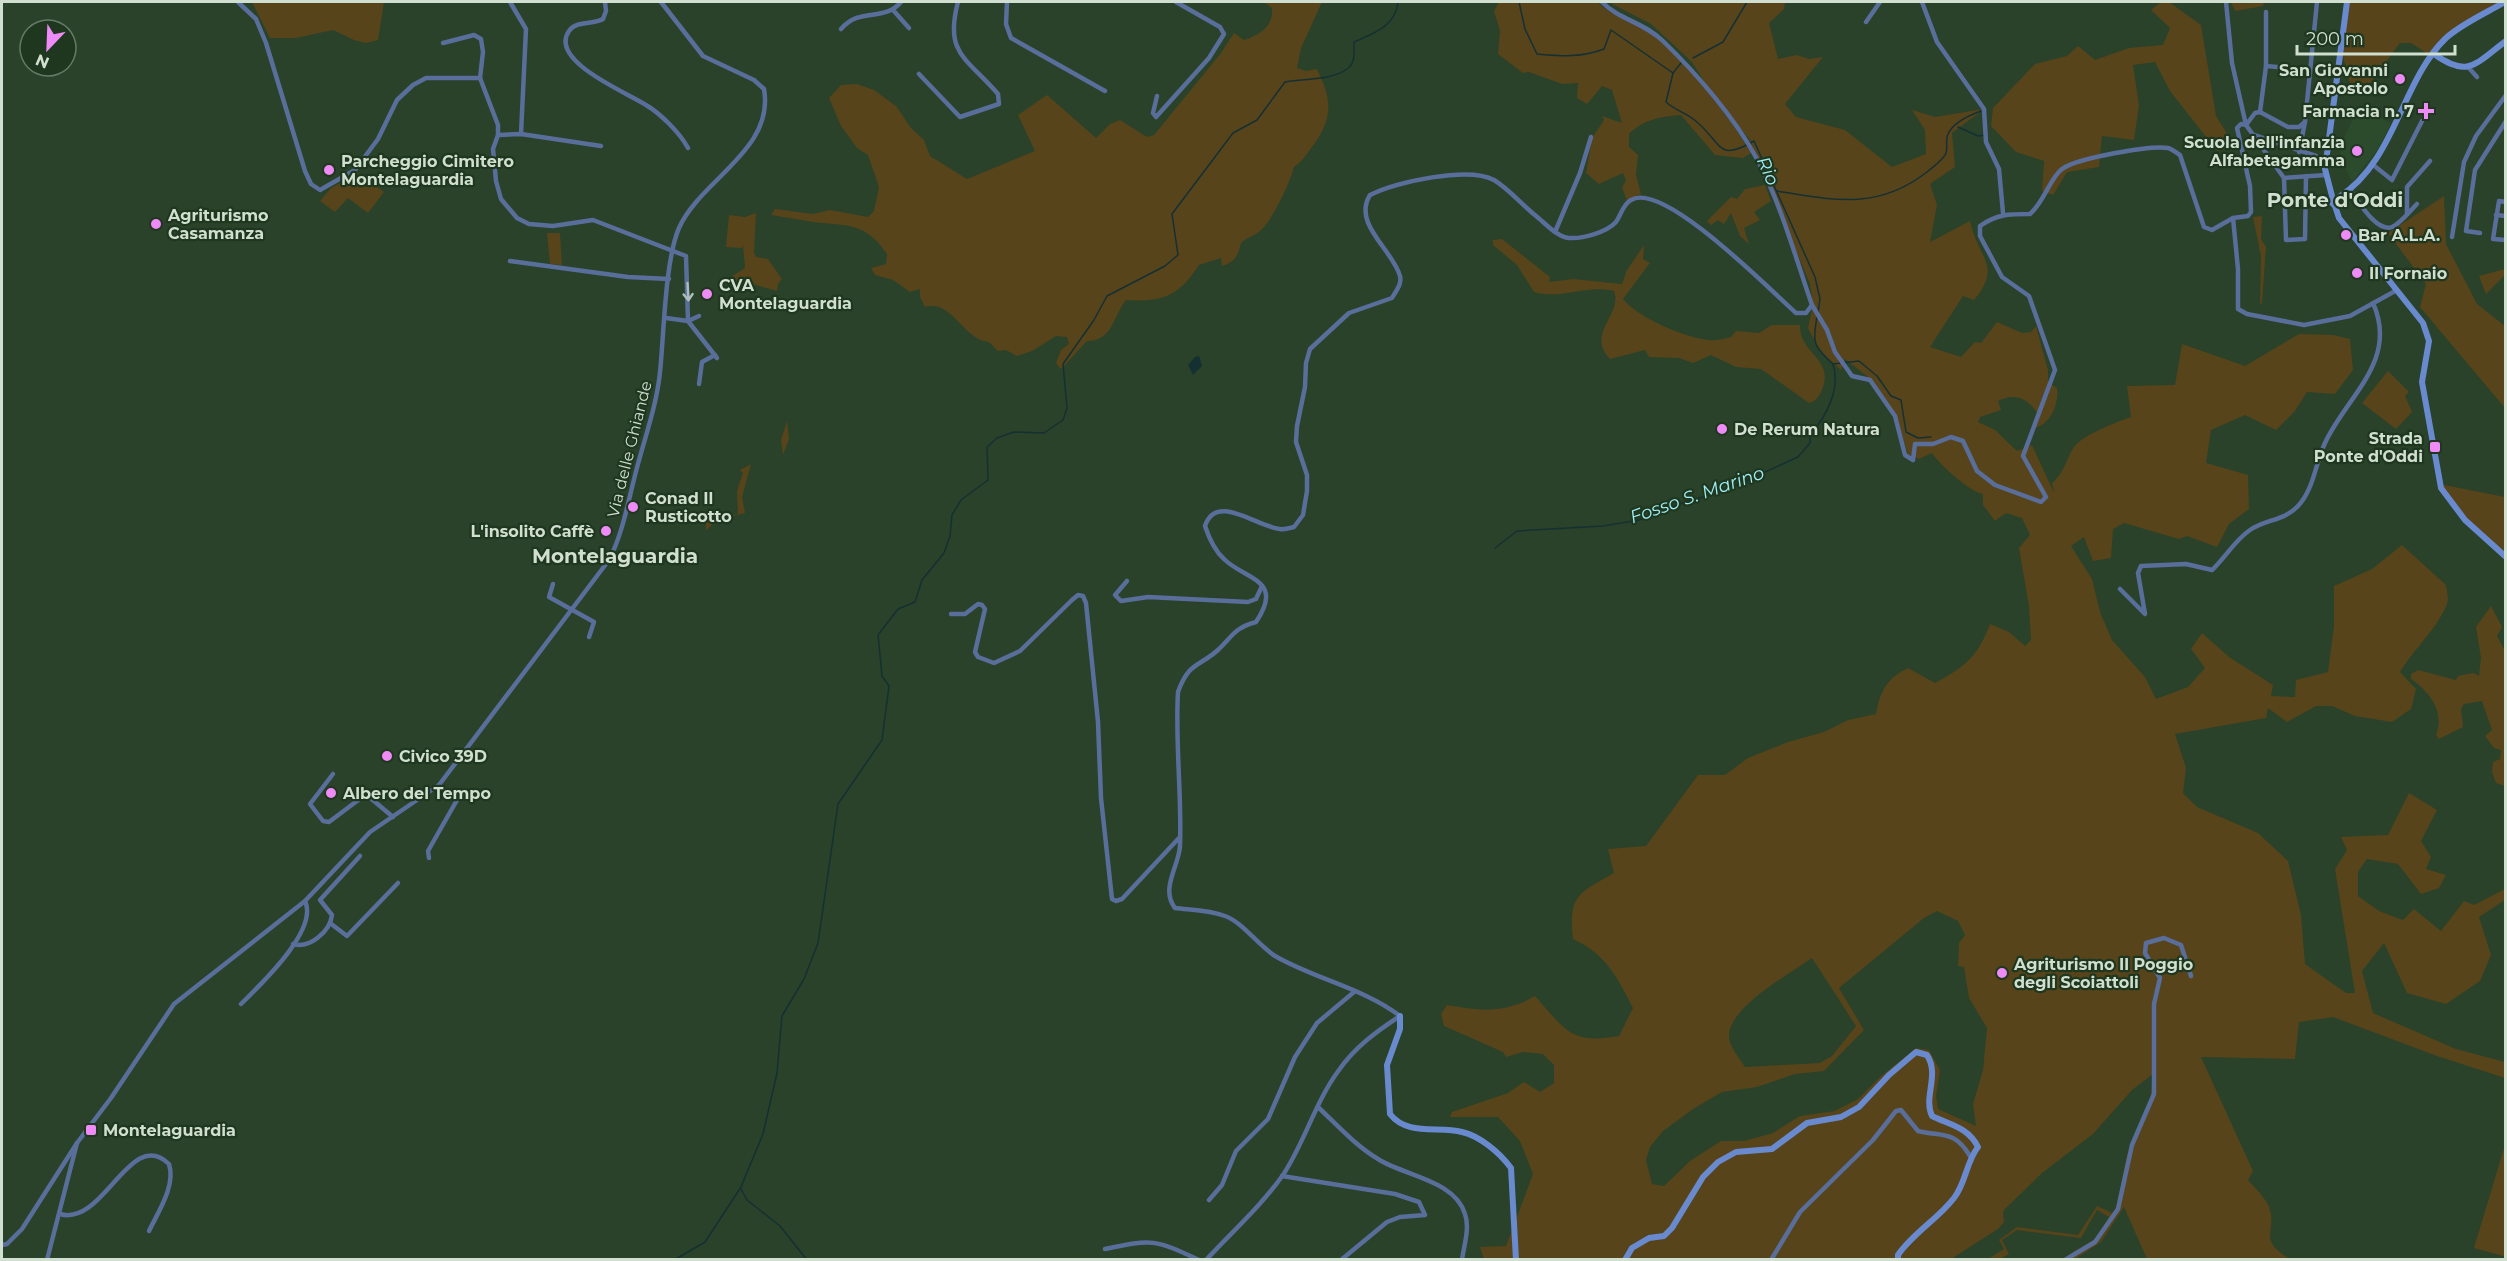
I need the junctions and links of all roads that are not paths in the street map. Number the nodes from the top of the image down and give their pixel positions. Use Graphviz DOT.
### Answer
graph roads {
  1 [pos="238,2"];
  2 [pos="510,2"];
  3 [pos="605,2"];
  4 [pos="661,2"];
  5 [pos="901,2"];
  6 [pos="958,2"];
  7 [pos="1006,2"];
  8 [pos="1176,2"];
  9 [pos="1602,2"];
  10 [pos="1880,2"];
  11 [pos="1922,2"];
  12 [pos="2226,2"];
  13 [pos="2317,2"];
  14 [pos="2347,2"];
  15 [pos="2505,2"];
  16 [pos="893,10"];
  17 [pos="2266,12"];
  18 [pos="1866,22"];
  19 [pos="909,28"];
  20 [pos="841,29"];
  21 [pos="2505,41"];
  22 [pos="443,43"];
  23 [pos="2434,54"];
  24 [pos="2266,66"];
  25 [pos="2468,67"];
  26 [pos="2289,68"];
  27 [pos="919,74"];
  28 [pos="2477,77"];
  29 [pos="480,78"];
  30 [pos="1106,91"];
  31 [pos="2505,95"];
  32 [pos="1157,96"];
  33 [pos="2260,112"];
  34 [pos="2422,121"];
  35 [pos="2505,121"];
  36 [pos="2305,122"];
  37 [pos="2247,126"];
  38 [pos="498,135"];
  39 [pos="521,135"];
  40 [pos="2254,135"];
  41 [pos="1591,137"];
  42 [pos="600,146"];
  43 [pos="688,148"];
  44 [pos="2299,152"];
  45 [pos="2430,161"];
  46 [pos="2372,164"];
  47 [pos="2325,172"];
  48 [pos="2306,177"];
  49 [pos="2284,178"];
  50 [pos="2350,190"];
  51 [pos="2335,197"];
  52 [pos="2505,202"];
  53 [pos="2417,204"];
  54 [pos="2003,213"];
  55 [pos="2407,213"];
  56 [pos="2496,215"];
  57 [pos="2505,216"];
  58 [pos="2233,219"];
  59 [pos="1555,232"];
  60 [pos="2480,233"];
  61 [pos="2452,237"];
  62 [pos="2505,240"];
  63 [pos="672,251"];
  64 [pos="510,261"];
  65 [pos="669,279"];
  66 [pos="2397,290"];
  67 [pos="2373,303"];
  68 [pos="1813,307"];
  69 [pos="699,316"];
  70 [pos="666,318"];
  71 [pos="688,321"];
  72 [pos="699,384"];
  73 [pos="2505,557"];
  74 [pos="1127,581"];
  75 [pos="553,584"];
  76 [pos="1262,586"];
  77 [pos="2120,589"];
  78 [pos="574,608"];
  79 [pos="951,614"];
  80 [pos="589,637"];
  81 [pos="333,774"];
  82 [pos="440,785"];
  83 [pos="393,817"];
  84 [pos="1179,838"];
  85 [pos="360,856"];
  86 [pos="429,858"];
  87 [pos="398,883"];
  88 [pos="305,901"];
  89 [pos="330,923"];
  90 [pos="293,944"];
  91 [pos="2191,976"];
  92 [pos="1354,992"];
  93 [pos="241,1004"];
  94 [pos="1400,1016"];
  95 [pos="1319,1108"];
  96 [pos="77,1143"];
  97 [pos="1970,1156"];
  98 [pos="1282,1176"];
  99 [pos="1209,1200"];
  100 [pos="60,1214"];
  101 [pos="149,1231"];
  102 [pos="2,1245"];
  103 [pos="1105,1249"];
  104 [pos="47,1260"];
  105 [pos="1199,1260"];
  106 [pos="1206,1260"];
  107 [pos="1341,1260"];
  108 [pos="1462,1260"];
  109 [pos="1516,1260"];
  110 [pos="1626,1260"];
  111 [pos="1771,1260"];
  112 [pos="1898,1260"];
  113 [pos="2065,1260"];
  1 -- 29 [label="street"];
  2 -- 39 [label="street"];
  3 -- 43 [label="street"];
  4 -- 63 [label="street, Via delle Ghiande"];
  5 -- 16 [label="street"];
  6 -- 27 [label="street"];
  7 -- 30 [label="street"];
  8 -- 32 [label="street"];
  9 -- 68 [label="street"];
  10 -- 18 [label="street"];
  11 -- 54 [label="street"];
  12 -- 37 [label="street"];
  13 -- 36 [label="street"];
  14 -- 47 [label="street"];
  15 -- 23 [label="street"];
  16 -- 19 [label="street"];
  16 -- 20 [label="street"];
  17 -- 24 [label="street"];
  21 -- 25 [label="street"];
  22 -- 29 [label="street"];
  23 -- 25 [label="street"];
  23 -- 46 [label="street"];
  24 -- 26 [label="street"];
  24 -- 33 [label="street"];
  25 -- 28 [label="street"];
  29 -- 38 [label="street"];
  31 -- 61 [label="street"];
  33 -- 36 [label="street"];
  33 -- 37 [label="street"];
  34 -- 46 [label="street"];
  35 -- 60 [label="street"];
  36 -- 44 [label="street"];
  37 -- 40 [label="street"];
  37 -- 58 [label="street"];
  38 -- 39 [label="street"];
  38 -- 63 [label="street"];
  39 -- 42 [label="street"];
  40 -- 44 [label="street"];
  40 -- 49 [label="street"];
  41 -- 59 [label="street"];
  44 -- 47 [label="street"];
  45 -- 55 [label="street"];
  46 -- 50 [label="street"];
  47 -- 48 [label="street"];
  47 -- 51 [label="street"];
  48 -- 49 [label="street"];
  48 -- 49 [label="street"];
  50 -- 51 [label="street"];
  50 -- 55 [label="street"];
  51 -- 66 [label="street"];
  52 -- 56 [label="street"];
  53 -- 55 [label="street"];
  54 -- 58 [label="street"];
  54 -- 68 [label="street"];
  56 -- 57 [label="street"];
  56 -- 62 [label="street"];
  58 -- 67 [label="street"];
  59 -- 68 [label="street"];
  59 -- 76 [label="street"];
  63 -- 65 [label="street, Via delle Ghiande"];
  63 -- 71 [label="street, one-way"];
  64 -- 65 [label="street"];
  65 -- 70 [label="street, Via delle Ghiande"];
  66 -- 67 [label="street"];
  66 -- 73 [label="street"];
  67 -- 77 [label="street"];
  69 -- 71 [label="street"];
  70 -- 71 [label="street"];
  70 -- 78 [label="street, Via delle Ghiande"];
  71 -- 72 [label="street"];
  74 -- 76 [label="street"];
  75 -- 78 [label="street"];
  76 -- 84 [label="street"];
  78 -- 80 [label="street"];
  78 -- 82 [label="street, Via delle Ghiande"];
  79 -- 84 [label="street"];
  81 -- 83 [label="street"];
  82 -- 83 [label="street, Via delle Ghiande"];
  82 -- 86 [label="street"];
  83 -- 88 [label="street, Via delle Ghiande"];
  84 -- 92 [label="street"];
  85 -- 89 [label="street"];
  87 -- 89 [label="street"];
  88 -- 90 [label="street"];
  88 -- 96 [label="street, Via delle Ghiande"];
  89 -- 90 [label="street"];
  90 -- 93 [label="street"];
  91 -- 113 [label="street"];
  92 -- 94 [label="street"];
  92 -- 99 [label="street"];
  94 -- 95 [label="street"];
  94 -- 109 [label="street"];
  95 -- 98 [label="street"];
  95 -- 108 [label="street"];
  96 -- 100 [label="street"];
  96 -- 102 [label="street, Via delle Ghiande"];
  97 -- 110 [label="street"];
  97 -- 111 [label="street"];
  97 -- 112 [label="street"];
  98 -- 106 [label="street"];
  98 -- 107 [label="street"];
  100 -- 101 [label="street"];
  100 -- 104 [label="street"];
  103 -- 105 [label="street"];
}
